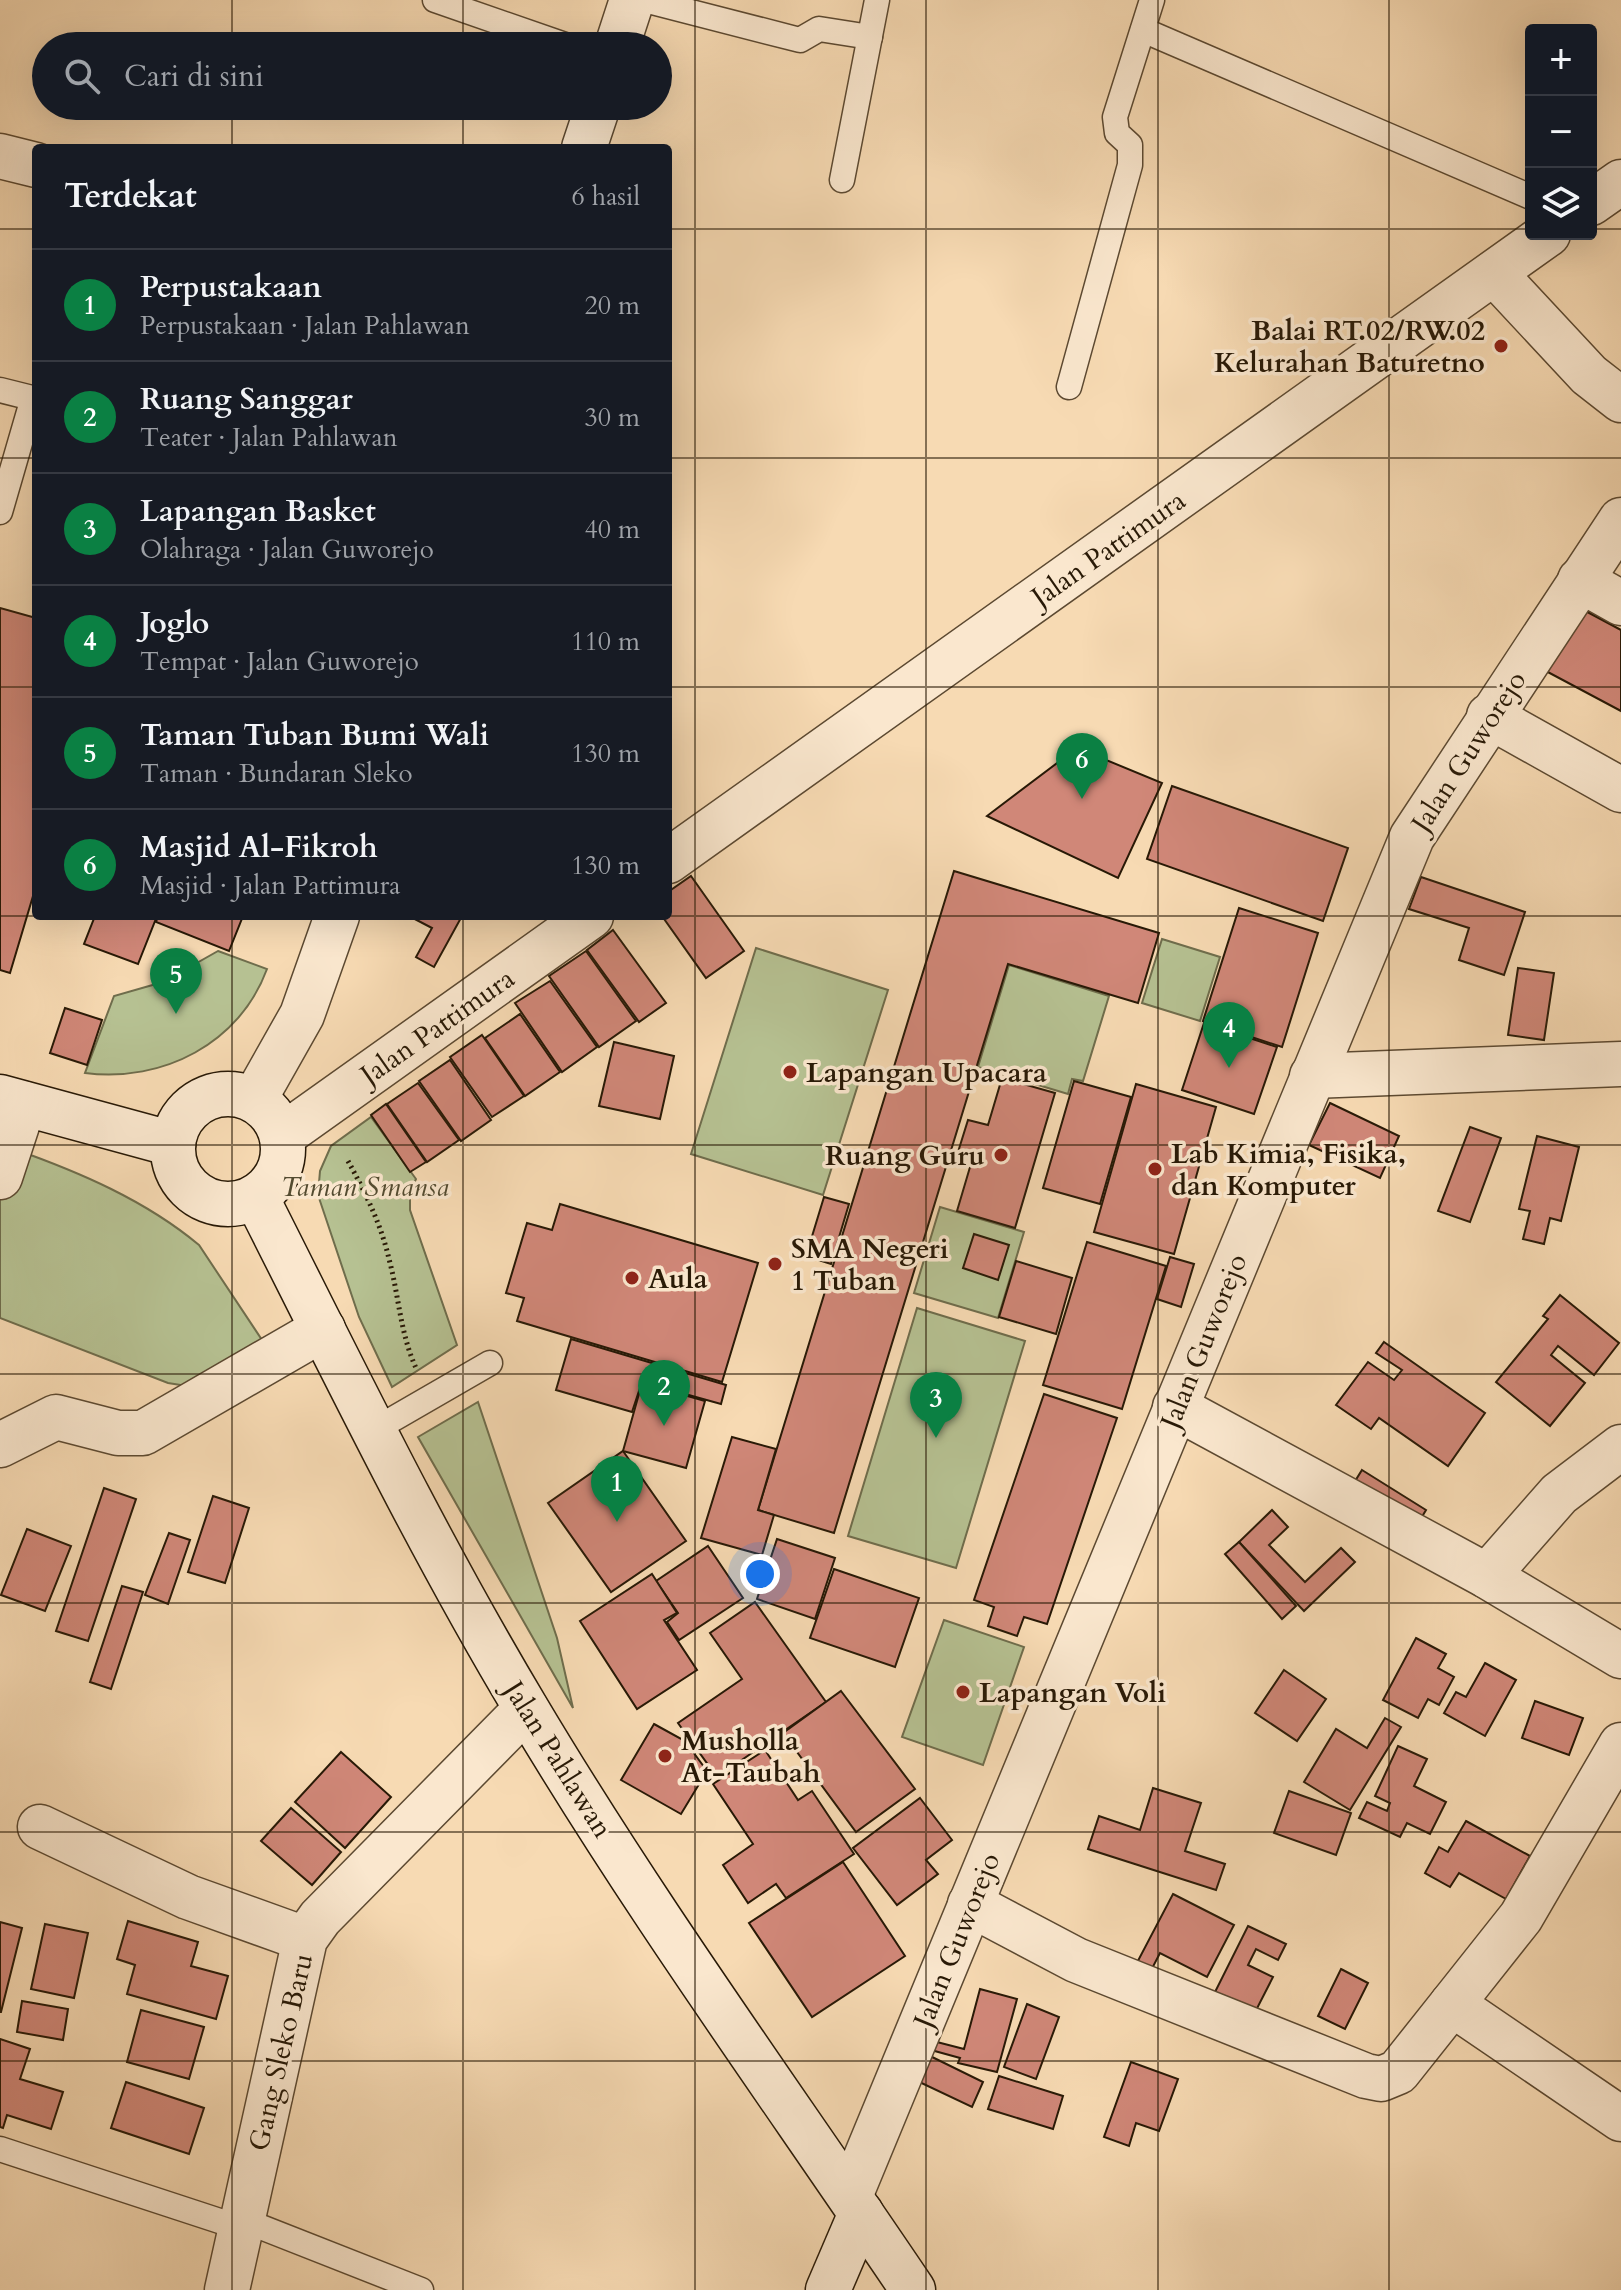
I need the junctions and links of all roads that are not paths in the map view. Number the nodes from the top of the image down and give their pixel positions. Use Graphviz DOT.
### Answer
graph roads {
  1 [pos="435,0"];
  2 [pos="632,0"];
  3 [pos="644,0"];
  4 [pos="877,0"];
  5 [pos="1152,0"];
  6 [pos="1143,30"];
  7 [pos="528,32"];
  8 [pos="622,32"];
  9 [pos="870,37"];
  10 [pos="593,120"];
  11 [pos="585,144"];
  12 [pos="0,156"];
  13 [pos="32,164"];
  14 [pos="842,180"];
  15 [pos="1621,182"];
  16 [pos="1525,194"];
  17 [pos="1597,199"];
  18 [pos="1540,240"];
  19 [pos="1494,273"];
  20 [pos="1069,387"];
  21 [pos="0,390"];
  22 [pos="32,398"];
  23 [pos="1621,400"];
  24 [pos="32,409"];
  25 [pos="0,512"];
  26 [pos="1621,520"];
  27 [pos="1580,580"];
  28 [pos="1621,603"];
  29 [pos="1489,716"];
  30 [pos="1621,790"];
  31 [pos="672,858"];
  32 [pos="336,920"];
  33 [pos="585,920"];
  34 [pos="1621,1064"];
  35 [pos="1312,1076"];
  36 [pos="12,1100"];
  37 [pos="254,1100"];
  38 [pos="282,1136"];
  39 [pos="173,1144"];
  40 [pos="0,1177"];
  41 [pos="256,1197"];
  42 [pos="323,1329"];
  43 [pos="490,1363"];
  44 [pos="1175,1407"];
  45 [pos="374,1430"];
  46 [pos="0,1445"];
  47 [pos="1621,1447"];
  48 [pos="1487,1576"];
  49 [pos="1621,1656"];
  50 [pos="526,1709"];
  51 [pos="1621,1745"];
  52 [pos="40,1827"];
  53 [pos="970,1904"];
  54 [pos="305,1939"];
  55 [pos="1452,2004"];
  56 [pos="1621,2119"];
  57 [pos="0,2149"];
  58 [pos="856,2204"];
  59 [pos="242,2224"];
  60 [pos="227,2290"];
  61 [pos="421,2290"];
  62 [pos="828,2290"];
  63 [pos="913,2290"];
  1 -- 7 [label="lane"];
  2 -- 8 [label="street"];
  3 -- 9 [label="lane"];
  4 -- 9 [label="lane"];
  5 -- 6 [label="lane"];
  6 -- 16 [label="lane"];
  6 -- 20 [label="lane"];
  9 -- 14 [label="lane"];
  10 -- 11 [label="street"];
  12 -- 13 [label="street"];
  15 -- 17 [label="street"];
  18 -- 19 [label="street, Jalan Pattimura"];
  19 -- 23 [label="street"];
  19 -- 31 [label="street, Jalan Pattimura"];
  21 -- 22 [label="lane"];
  24 -- 25 [label="lane"];
  26 -- 27 [label="street, Jalan Guworejo"];
  27 -- 28 [label="street"];
  27 -- 29 [label="street, Jalan Guworejo"];
  29 -- 30 [label="street"];
  29 -- 35 [label="street, Jalan Guworejo"];
  32 -- 37 [label="street"];
  33 -- 38 [label="street, Jalan Pattimura"];
  34 -- 35 [label="street"];
  35 -- 44 [label="street, Jalan Guworejo"];
  36 -- 39 [label="street"];
  36 -- 40 [label="street"];
  37 -- 38 [label="street"];
  37 -- 39 [label="street"];
  38 -- 41 [label="street"];
  39 -- 41 [label="street"];
  41 -- 42 [label="street, Jalan Pahlawan"];
  42 -- 45 [label="street, Jalan Pahlawan"];
  42 -- 46 [label="street"];
  43 -- 45 [label="lane"];
  44 -- 48 [label="street"];
  44 -- 53 [label="street, Jalan Guworejo"];
  45 -- 50 [label="street, Jalan Pahlawan"];
  47 -- 48 [label="street"];
  48 -- 49 [label="street"];
  50 -- 54 [label="street, Gang Sleko Baru"];
  50 -- 58 [label="street, Jalan Pahlawan"];
  51 -- 55 [label="street"];
  52 -- 54 [label="street"];
  53 -- 55 [label="street"];
  53 -- 58 [label="street, Jalan Guworejo"];
  54 -- 59 [label="street, Gang Sleko Baru"];
  55 -- 56 [label="street"];
  57 -- 59 [label="lane"];
  58 -- 62 [label="street, Jalan Guworejo"];
  58 -- 63 [label="street, Jalan Pahlawan"];
  59 -- 60 [label="street, Gang Sleko Baru"];
  59 -- 61 [label="lane"];
}
